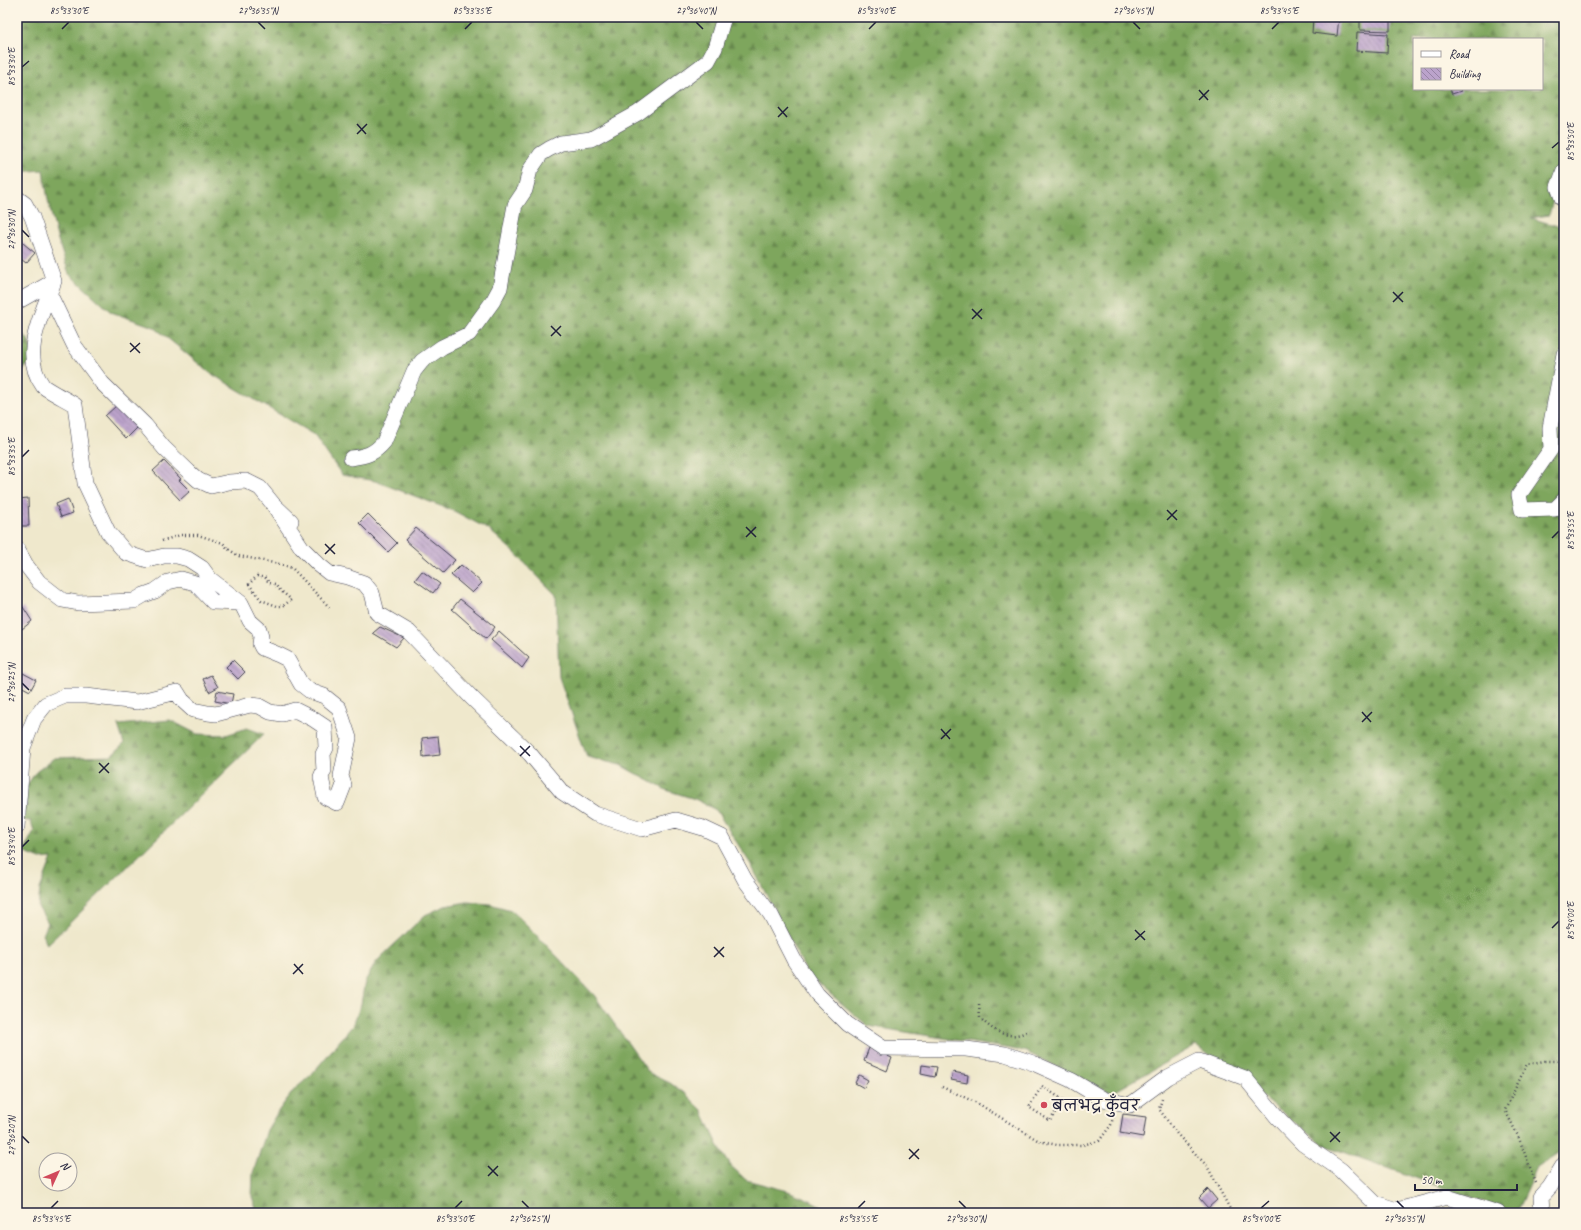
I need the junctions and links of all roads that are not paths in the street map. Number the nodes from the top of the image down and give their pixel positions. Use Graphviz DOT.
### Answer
graph roads {
  1 [pos="724,17"];
  2 [pos="1564,171"];
  3 [pos="17,198"];
  4 [pos="1564,198"];
  5 [pos="52,288"];
  6 [pos="17,302"];
  7 [pos="1564,354"];
  8 [pos="350,458"];
  9 [pos="1564,500"];
  10 [pos="273,504"];
  11 [pos="291,521"];
  12 [pos="17,549"];
  13 [pos="241,603"];
  14 [pos="17,827"];
  15 [pos="1564,1164"];
  16 [pos="1498,1213"];
  17 [pos="1542,1213"];
  1 -- 8 [label="street"];
  2 -- 4 [label="street"];
  3 -- 5 [label="street"];
  5 -- 6 [label="street"];
  5 -- 10 [label="street"];
  5 -- 13 [label="street"];
  7 -- 9 [label="street"];
  10 -- 11 [label="street"];
  10 -- 16 [label="street"];
  12 -- 13 [label="street"];
  13 -- 14 [label="street"];
  15 -- 17 [label="street"];
}
